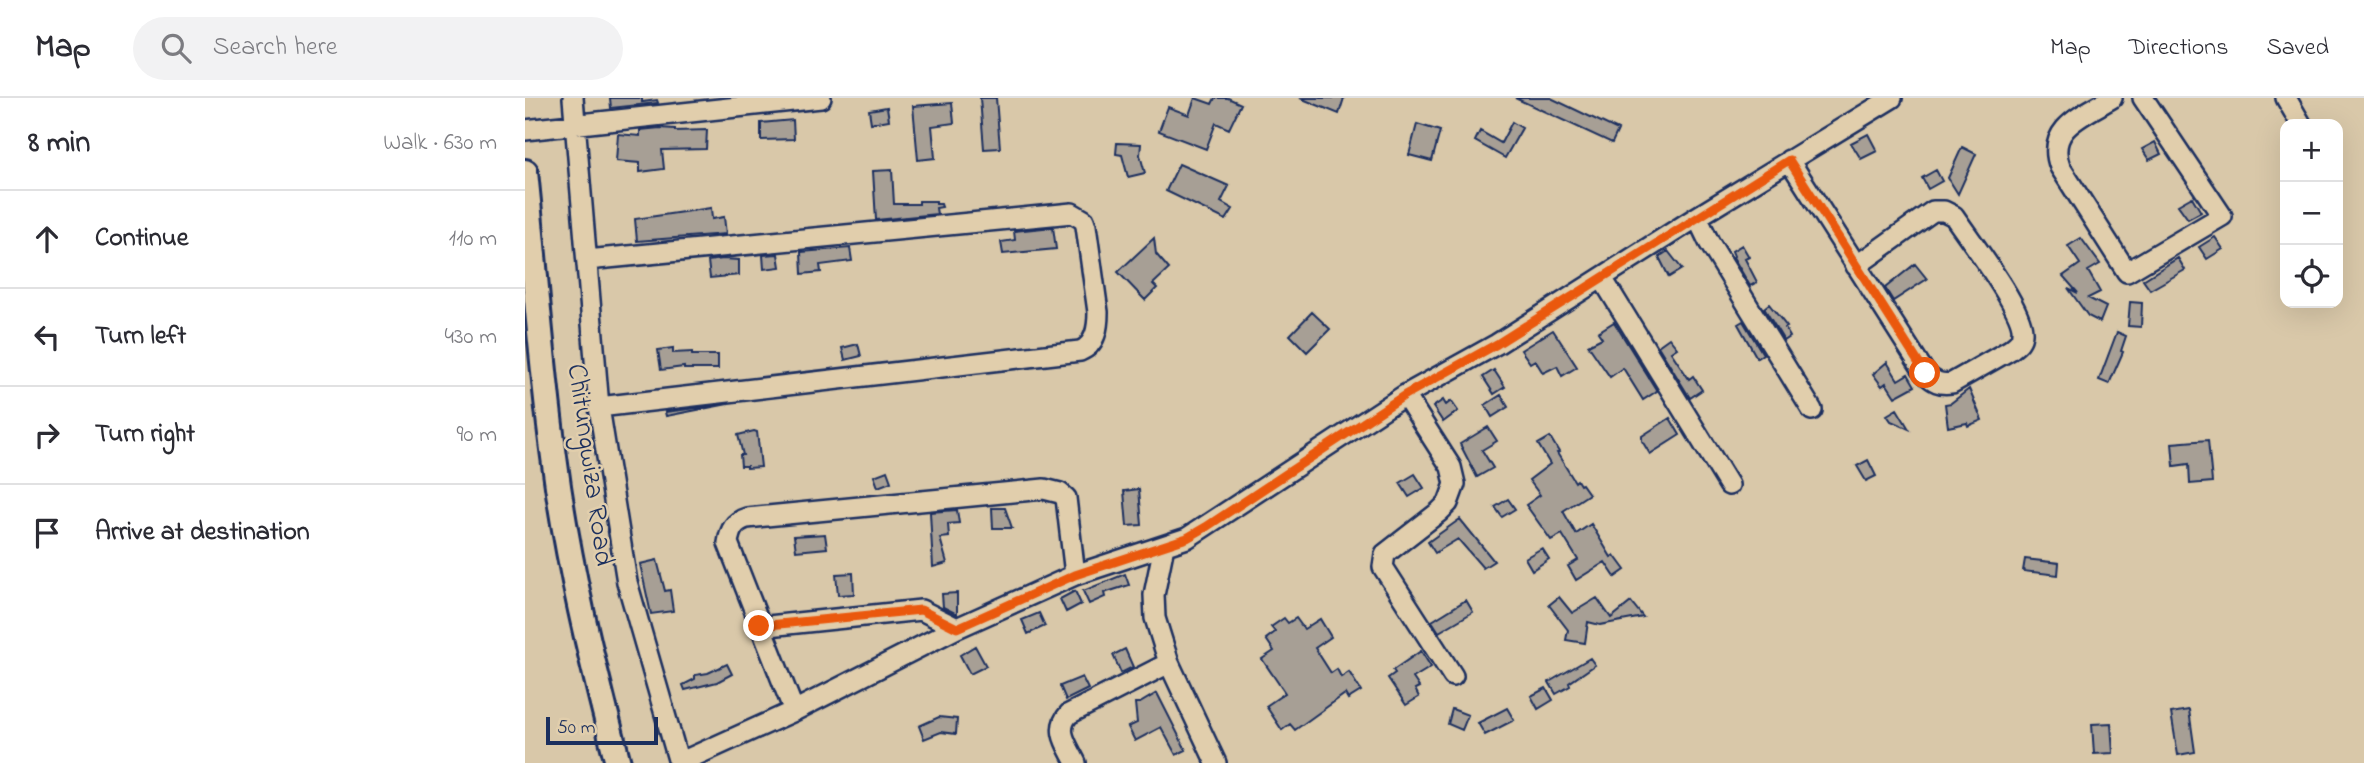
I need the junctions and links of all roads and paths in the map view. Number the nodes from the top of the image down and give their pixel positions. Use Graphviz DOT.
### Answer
graph roads {
  1 [pos="573,98"];
  2 [pos="821,98"];
  3 [pos="1892,98"];
  4 [pos="2112,98"];
  5 [pos="2143,98"];
  6 [pos="2286,98"];
  7 [pos="2298,119"];
  8 [pos="575,125"];
  9 [pos="525,130"];
  10 [pos="1789,160"];
  11 [pos="525,172"];
  12 [pos="1697,217"];
  13 [pos="587,260"];
  14 [pos="1856,266"];
  15 [pos="1602,278"];
  16 [pos="1405,395"];
  17 [pos="599,407"];
  18 [pos="1812,410"];
  19 [pos="1729,485"];
  20 [pos="1164,546"];
  21 [pos="1075,575"];
  22 [pos="759,626"];
  23 [pos="957,628"];
  24 [pos="1169,663"];
  25 [pos="1453,676"];
  26 [pos="794,711"];
  27 [pos="618,763"];
  28 [pos="679,763"];
  29 [pos="1076,763"];
  30 [pos="1216,763"];
  1 -- 8 [label="street"];
  2 -- 8 [label="street"];
  3 -- 10 [label="street"];
  4 -- 5 [label="street"];
  6 -- 7 [label="street"];
  8 -- 9 [label="street"];
  8 -- 13 [label="street"];
  10 -- 12 [label="street"];
  10 -- 14 [label="street"];
  11 -- 27 [label="main road, Chitungwiza Road"];
  12 -- 15 [label="street"];
  12 -- 18 [label="street"];
  13 -- 17 [label="street"];
  13 -- 17 [label="street"];
  14 -- 14 [label="street"];
  15 -- 16 [label="street"];
  15 -- 19 [label="street"];
  16 -- 20 [label="street"];
  16 -- 25 [label="street"];
  17 -- 28 [label="street"];
  20 -- 21 [label="street"];
  20 -- 24 [label="street"];
  21 -- 22 [label="street"];
  21 -- 23 [label="street"];
  22 -- 23 [label="street"];
  22 -- 26 [label="street"];
  23 -- 26 [label="street"];
  24 -- 29 [label="street"];
  24 -- 30 [label="street"];
  26 -- 28 [label="street"];
}
